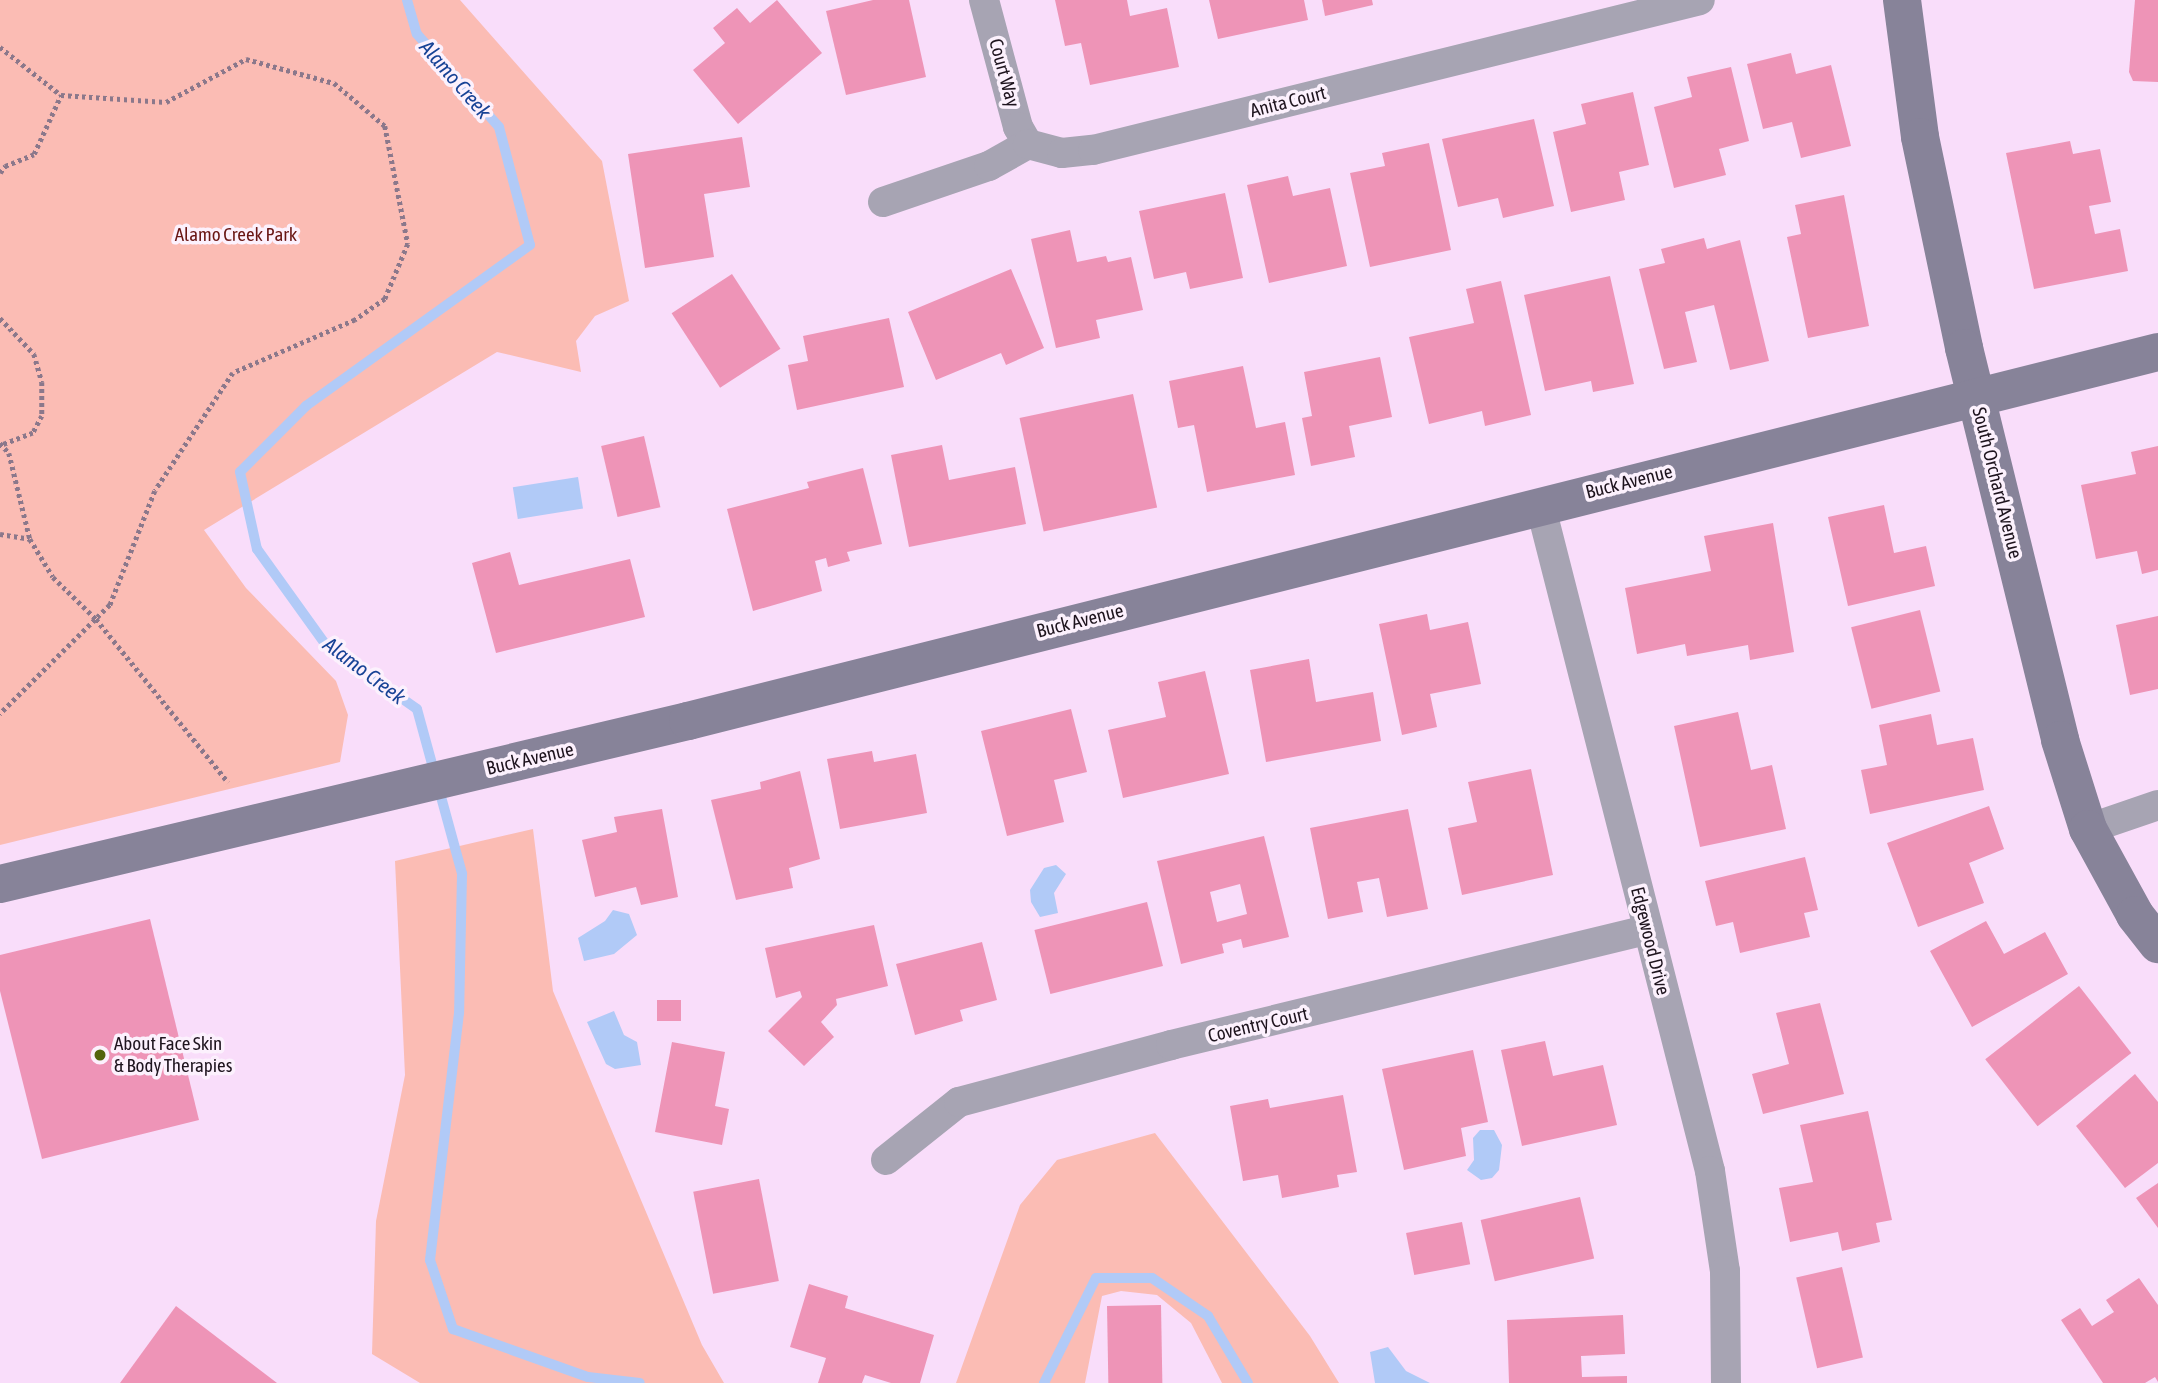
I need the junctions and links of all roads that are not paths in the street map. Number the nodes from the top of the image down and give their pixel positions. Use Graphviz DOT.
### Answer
graph roads {
  1 [pos="984,0"];
  2 [pos="1700,0"];
  3 [pos="1902,0"];
  4 [pos="1028,144"];
  5 [pos="883,202"];
  6 [pos="2158,352"];
  7 [pos="1975,396"];
  8 [pos="1540,504"];
  9 [pos="2158,805"];
  10 [pos="2088,829"];
  11 [pos="0,884"];
  12 [pos="1647,930"];
  13 [pos="2158,944"];
  14 [pos="886,1160"];
  15 [pos="1726,1383"];
  1 -- 4 [label="street, Court Way"];
  2 -- 4 [label="street, Anita Court"];
  3 -- 7 [label="street, South Orchard Avenue"];
  4 -- 5 [label="street"];
  6 -- 7 [label="street, Buck Avenue"];
  7 -- 8 [label="street, Buck Avenue"];
  7 -- 10 [label="street, South Orchard Avenue"];
  8 -- 11 [label="street, Buck Avenue"];
  8 -- 12 [label="street, Edgewood Drive"];
  9 -- 10 [label="street"];
  10 -- 13 [label="street, South Orchard Avenue"];
  12 -- 14 [label="street, Coventry Court"];
  12 -- 15 [label="street, Edgewood Drive"];
}
